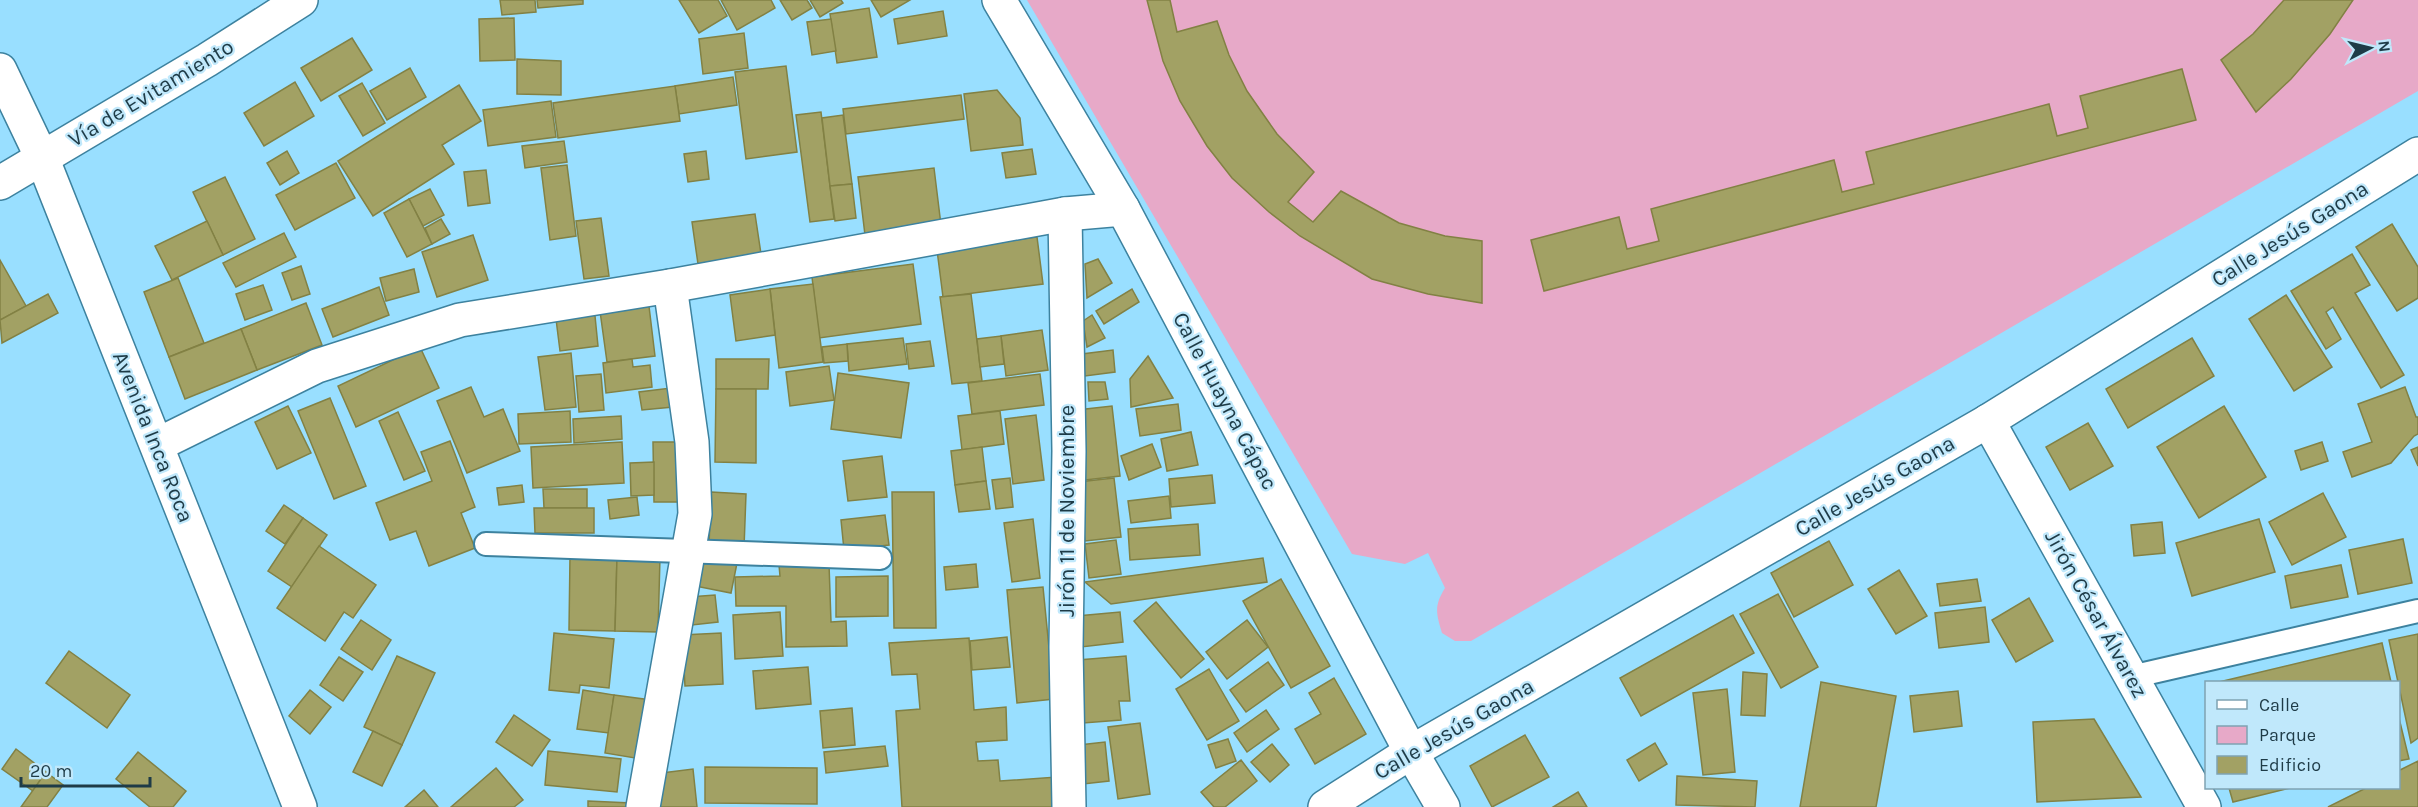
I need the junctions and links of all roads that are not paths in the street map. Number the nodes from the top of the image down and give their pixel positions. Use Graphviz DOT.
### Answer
graph roads {
  1 [pos="301,0"];
  2 [pos="999,0"];
  3 [pos="0,70"];
  4 [pos="2418,154"];
  5 [pos="43,160"];
  6 [pos="0,183"];
  7 [pos="1123,209"];
  8 [pos="1065,214"];
  9 [pos="670,286"];
  10 [pos="1988,421"];
  11 [pos="157,445"];
  12 [pos="486,544"];
  13 [pos="688,551"];
  14 [pos="880,558"];
  15 [pos="2418,611"];
  16 [pos="2131,677"];
  17 [pos="1411,752"];
  18 [pos="300,807"];
  19 [pos="643,807"];
  20 [pos="1070,807"];
  21 [pos="1325,807"];
  22 [pos="1443,807"];
  23 [pos="2204,807"];
  1 -- 5 [label="main road, Vía de Evitamiento"];
  2 -- 7 [label="main road, Calle Huayna Cápac"];
  3 -- 5 [label="main road, Avenida Inca Roca"];
  4 -- 10 [label="main road, Calle Jesús Gaona"];
  5 -- 6 [label="main road, Vía de Evitamiento"];
  5 -- 11 [label="main road, Avenida Inca Roca"];
  7 -- 8 [label="main road"];
  7 -- 17 [label="main road, Calle Huayna Cápac"];
  8 -- 9 [label="main road"];
  8 -- 20 [label="main road, Jirón 11 de Noviembre"];
  9 -- 11 [label="main road"];
  9 -- 13 [label="main road"];
  10 -- 16 [label="main road, Jirón César Álvarez"];
  10 -- 17 [label="main road, Calle Jesús Gaona"];
  11 -- 18 [label="main road, Avenida Inca Roca"];
  12 -- 13 [label="lane"];
  13 -- 14 [label="lane"];
  13 -- 19 [label="main road"];
  15 -- 16 [label="lane"];
  16 -- 23 [label="main road, Jirón César Álvarez"];
  17 -- 21 [label="main road, Calle Jesús Gaona"];
  17 -- 22 [label="main road, Calle Huayna Cápac"];
}
